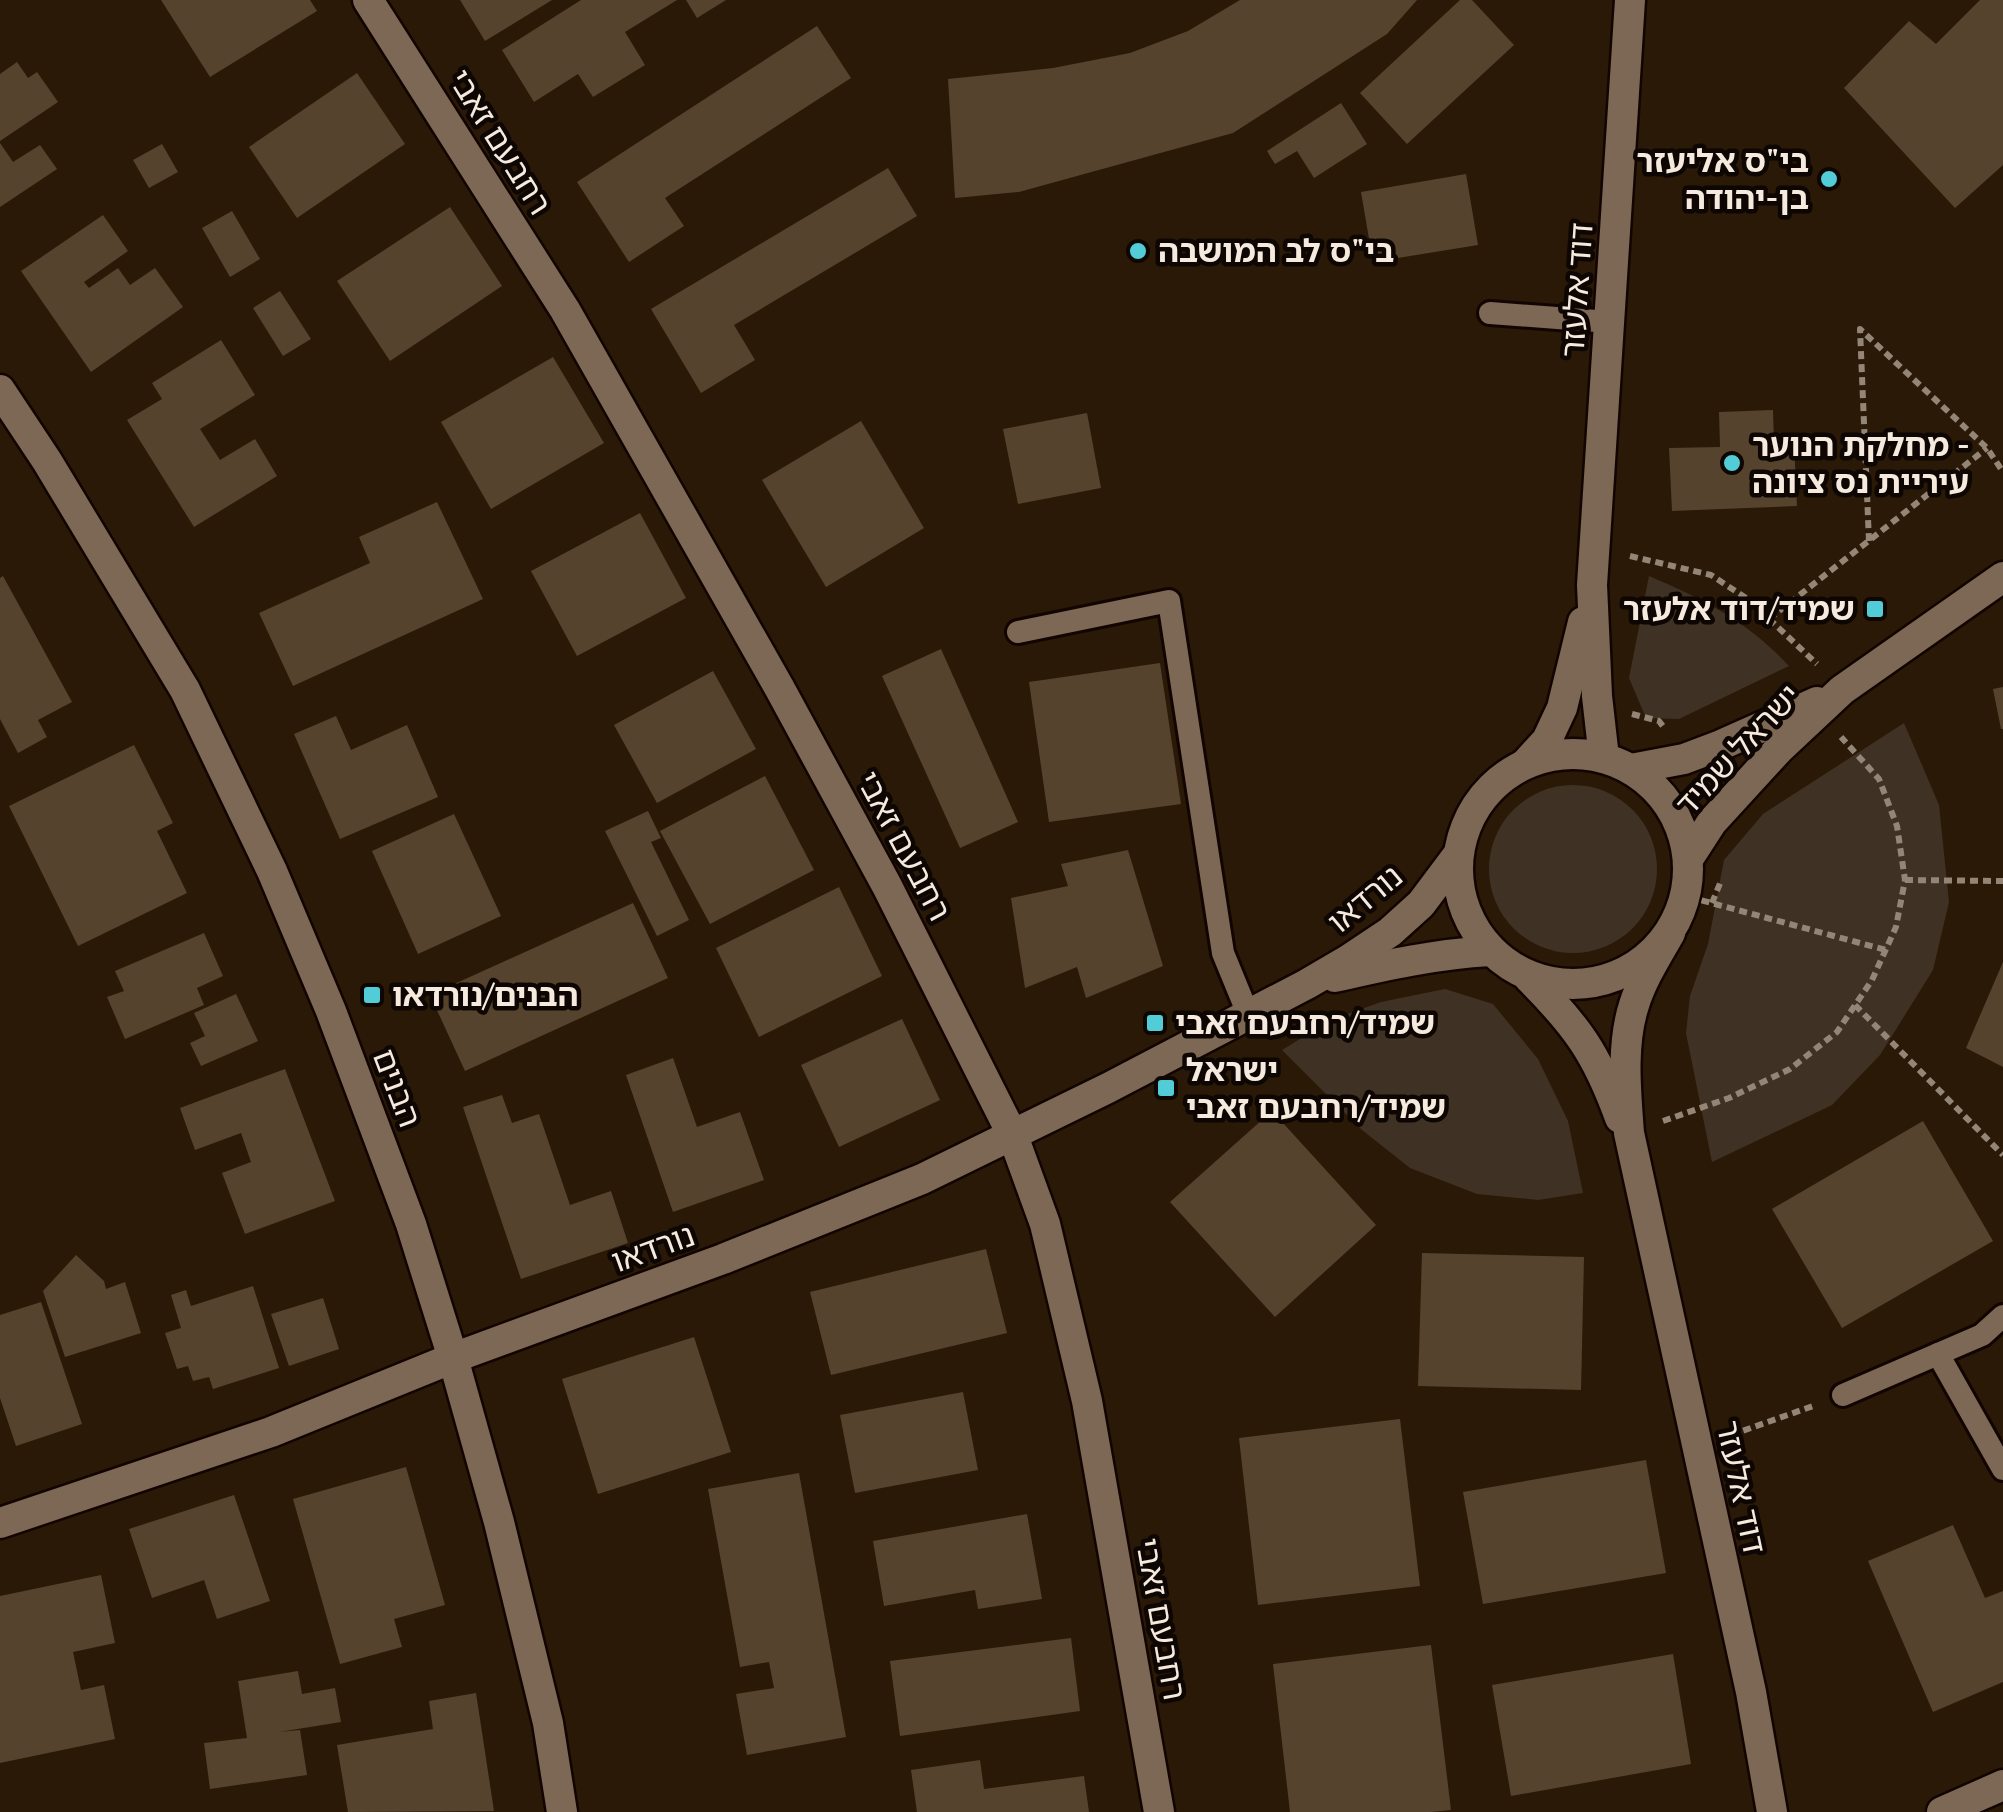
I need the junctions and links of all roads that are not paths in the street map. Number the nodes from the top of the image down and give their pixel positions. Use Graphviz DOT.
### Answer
graph roads {
  1 [pos="368,0"];
  2 [pos="1630,0"];
  3 [pos="1490,313"];
  4 [pos="1610,322"];
  5 [pos="0,390"];
  6 [pos="2003,577"];
  7 [pos="1592,585"];
  8 [pos="1018,632"];
  9 [pos="1842,690"];
  10 [pos="1618,763"];
  11 [pos="1526,764"];
  12 [pos="1458,856"];
  13 [pos="1688,860"];
  14 [pos="1670,933"];
  15 [pos="1490,950"];
  16 [pos="1527,976"];
  17 [pos="1308,984"];
  18 [pos="1248,1014"];
  19 [pos="1013,1136"];
  20 [pos="1638,1178"];
  21 [pos="2003,1316"];
  22 [pos="1938,1354"];
  23 [pos="453,1358"];
  24 [pos="1842,1396"];
  25 [pos="2003,1470"];
  26 [pos="0,1523"];
  27 [pos="2003,1786"];
  28 [pos="562,1812"];
  29 [pos="1159,1812"];
  30 [pos="1772,1812"];
  31 [pos="1942,1812"];
  1 -- 19 [label="street, רחבעם זאבי"];
  2 -- 4 [label="street, דוד אלעזר"];
  3 -- 4 [label="lane"];
  4 -- 7 [label="street, דוד אלעזר"];
  5 -- 23 [label="street, הבנים"];
  6 -- 9 [label="street, ישראל שמיד"];
  7 -- 10 [label="street, דוד אלעזר"];
  7 -- 11 [label="street, דוד אלעזר"];
  8 -- 18 [label="lane"];
  9 -- 10 [label="street, ישראל שמיד"];
  9 -- 13 [label="street, ישראל שמיד"];
  10 -- 11 [label="street"];
  10 -- 13 [label="street"];
  11 -- 12 [label="street"];
  12 -- 15 [label="street"];
  12 -- 17 [label="street, נורדאו"];
  13 -- 14 [label="street"];
  14 -- 16 [label="street"];
  14 -- 20 [label="street, דוד אלעזר"];
  15 -- 16 [label="street"];
  15 -- 17 [label="street, נורדאו"];
  16 -- 20 [label="street, דוד אלעזר"];
  17 -- 18 [label="street, נורדאו"];
  18 -- 19 [label="street, נורדאו"];
  19 -- 23 [label="street, נורדאו"];
  19 -- 29 [label="street, רחבעם זאבי"];
  20 -- 30 [label="street, דוד אלעזר"];
  21 -- 22 [label="lane"];
  22 -- 24 [label="lane"];
  22 -- 25 [label="lane"];
  23 -- 26 [label="street, נורדאו"];
  23 -- 28 [label="street, הבנים"];
  27 -- 31 [label="street"];
}
